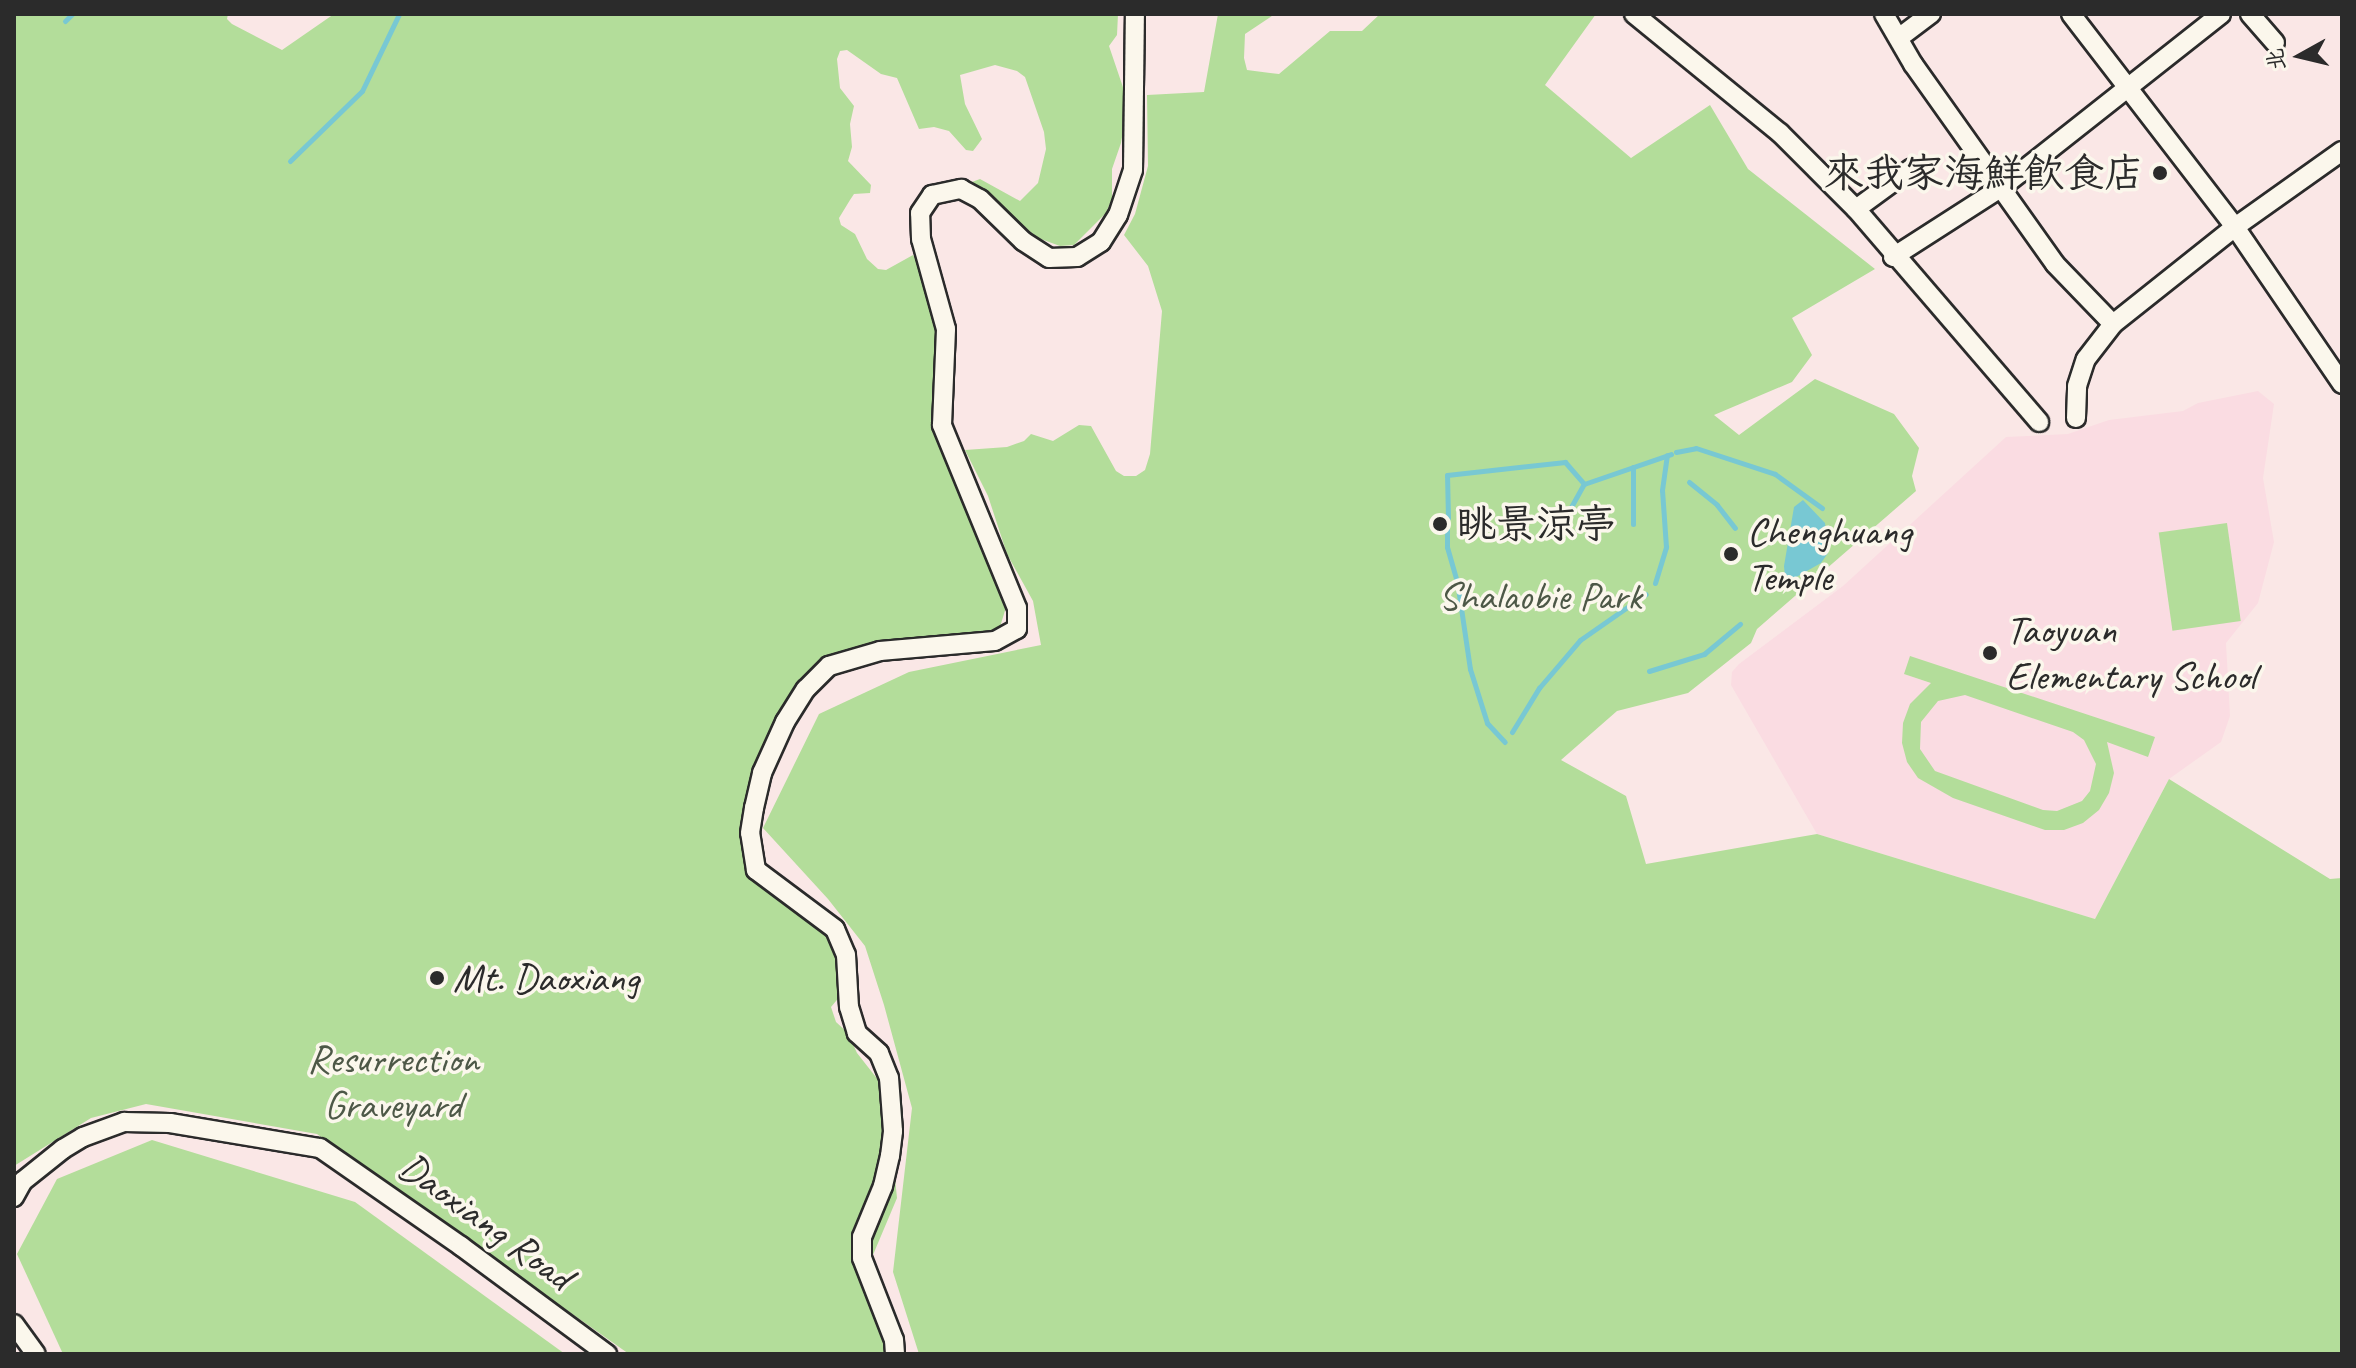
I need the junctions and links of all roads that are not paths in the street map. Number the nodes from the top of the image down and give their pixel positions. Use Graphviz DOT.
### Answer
graph roads {
  1 [pos="1135,14"];
  2 [pos="1884,14"];
  3 [pos="1931,14"];
  4 [pos="2071,14"];
  5 [pos="2221,14"];
  6 [pos="2250,14"];
  7 [pos="1638,16"];
  8 [pos="1900,37"];
  9 [pos="2275,43"];
  10 [pos="2128,88"];
  11 [pos="2342,151"];
  12 [pos="1912,168"];
  13 [pos="2002,187"];
  14 [pos="1856,209"];
  15 [pos="2235,227"];
  16 [pos="1895,256"];
  17 [pos="2113,324"];
  18 [pos="2342,384"];
  19 [pos="2076,418"];
  20 [pos="2039,422"];
  21 [pos="14,1197"];
  22 [pos="14,1324"];
  23 [pos="36,1354"];
  24 [pos="607,1354"];
  25 [pos="895,1354"];
  1 -- 25 [label="street"];
  2 -- 8 [label="street"];
  3 -- 8 [label="street"];
  4 -- 10 [label="street"];
  5 -- 10 [label="street"];
  6 -- 9 [label="street"];
  7 -- 14 [label="street"];
  8 -- 13 [label="street"];
  10 -- 13 [label="street"];
  10 -- 15 [label="street"];
  11 -- 15 [label="street"];
  12 -- 14 [label="street"];
  13 -- 16 [label="street"];
  13 -- 17 [label="street"];
  14 -- 16 [label="street"];
  15 -- 17 [label="street"];
  15 -- 18 [label="street"];
  16 -- 20 [label="street"];
  17 -- 19 [label="street"];
  21 -- 24 [label="street, Daoxiang Road"];
  22 -- 23 [label="street"];
}
